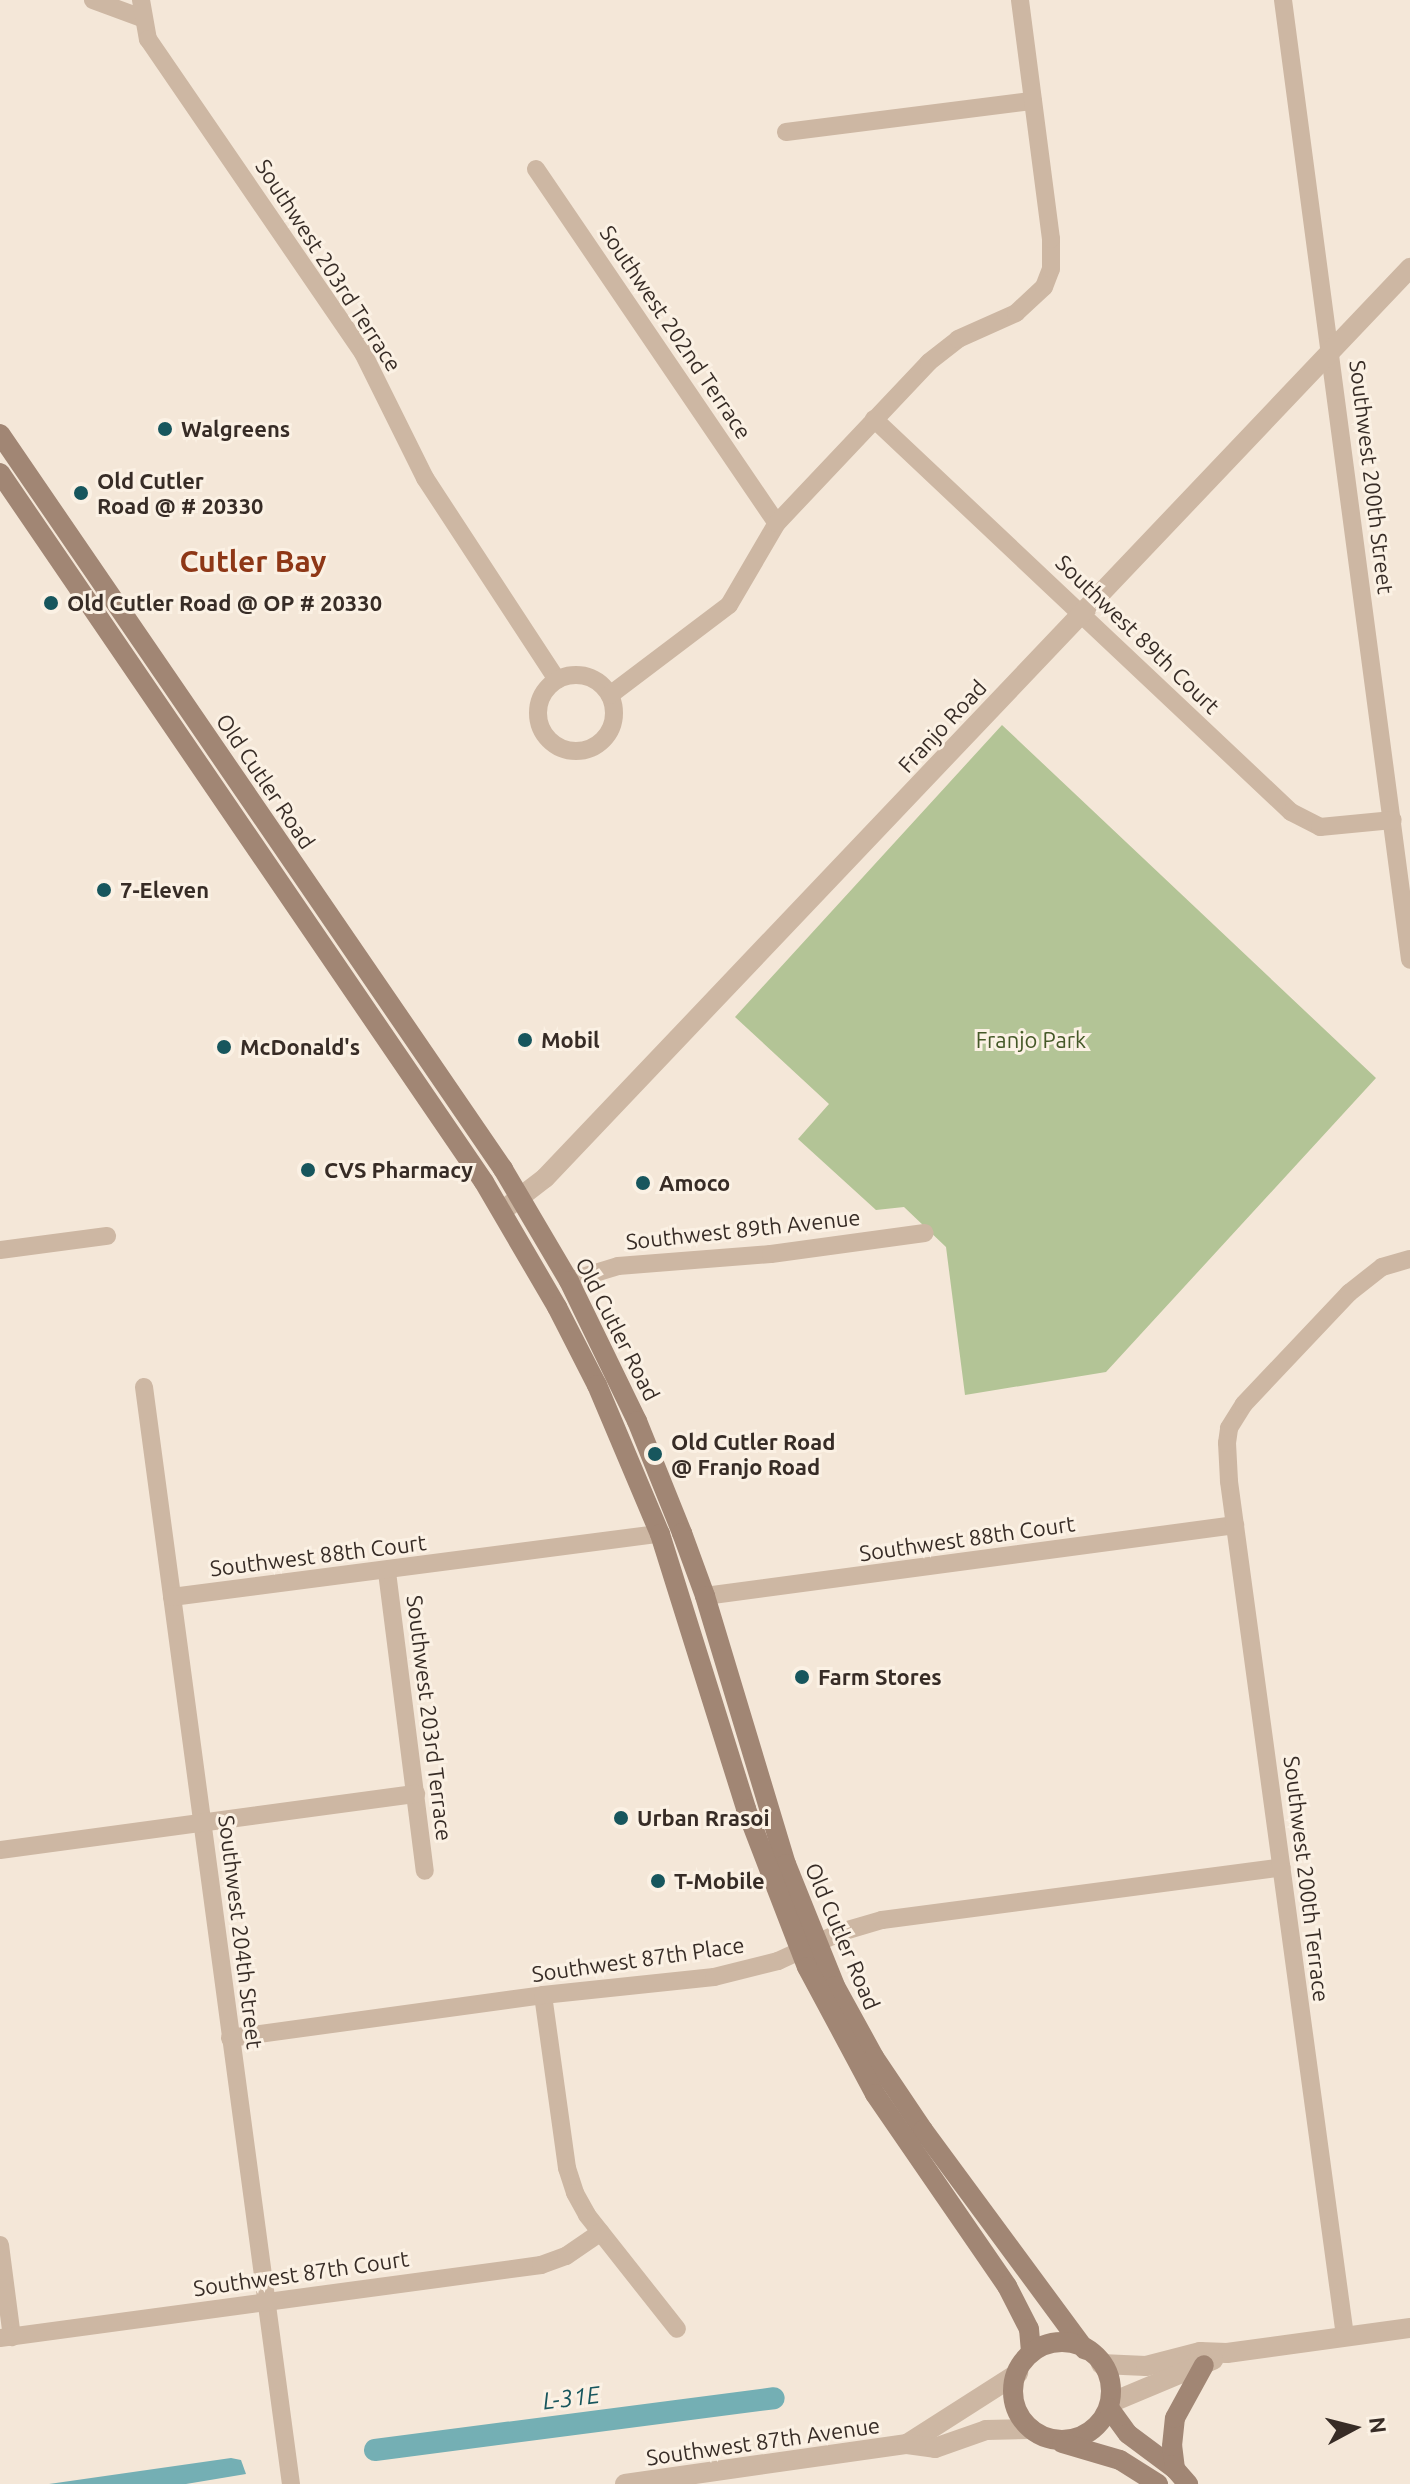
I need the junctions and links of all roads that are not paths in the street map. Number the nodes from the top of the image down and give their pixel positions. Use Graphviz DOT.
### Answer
graph roads {
  1 [pos="93,0"];
  2 [pos="1020,0"];
  3 [pos="1283,0"];
  4 [pos="142,9"];
  5 [pos="1033,101"];
  6 [pos="786,132"];
  7 [pos="536,169"];
  8 [pos="1410,268"];
  9 [pos="1331,352"];
  10 [pos="874,419"];
  11 [pos="0,434"];
  12 [pos="0,473"];
  13 [pos="777,523"];
  14 [pos="116,603"];
  15 [pos="1081,613"];
  16 [pos="98,615"];
  17 [pos="557,680"];
  18 [pos="610,695"];
  19 [pos="199,726"];
  20 [pos="182,739"];
  21 [pos="1393,820"];
  22 [pos="356,955"];
  23 [pos="1410,960"];
  24 [pos="339,968"];
  25 [pos="522,1199"];
  26 [pos="503,1210"];
  27 [pos="925,1233"];
  28 [pos="107,1236"];
  29 [pos="0,1250"];
  30 [pos="1410,1259"];
  31 [pos="569,1281"];
  32 [pos="144,1387"];
  33 [pos="663,1483"];
  34 [pos="643,1491"];
  35 [pos="1235,1525"];
  36 [pos="660,1534"];
  37 [pos="387,1572"];
  38 [pos="705,1596"];
  39 [pos="172,1597"];
  40 [pos="738,1745"];
  41 [pos="416,1794"];
  42 [pos="203,1823"];
  43 [pos="0,1850"];
  44 [pos="1282,1867"];
  45 [pos="425,1871"];
  46 [pos="808,1948"];
  47 [pos="543,1995"];
  48 [pos="230,2038"];
  49 [pos="601,2232"];
  50 [pos="978,2242"];
  51 [pos="0,2245"];
  52 [pos="1013,2251"];
  53 [pos="268,2302"];
  54 [pos="1410,2328"];
  55 [pos="677,2329"];
  56 [pos="1345,2336"];
  57 [pos="6,2338"];
  58 [pos="1031,2350"];
  59 [pos="1085,2350"];
  60 [pos="1227,2353"];
  61 [pos="1101,2364"];
  62 [pos="1204,2365"];
  63 [pos="1018,2373"];
  64 [pos="1110,2405"];
  65 [pos="1031,2429"];
  66 [pos="1059,2442"];
  67 [pos="907,2444"];
  68 [pos="1182,2476"];
  69 [pos="291,2484"];
  70 [pos="625,2484"];
  71 [pos="1158,2484"];
  1 -- 4 [label="street"];
  2 -- 5 [label="street"];
  3 -- 9 [label="street, Southwest 200th Street"];
  4 -- 17 [label="street, Southwest 203rd Terrace"];
  5 -- 6 [label="street"];
  5 -- 10 [label="street"];
  7 -- 13 [label="street, Southwest 202nd Terrace"];
  8 -- 9 [label="street, Franjo Road"];
  9 -- 15 [label="street, Franjo Road"];
  9 -- 21 [label="street, Southwest 200th Street"];
  10 -- 13 [label="street"];
  10 -- 15 [label="street, Southwest 89th Court"];
  11 -- 14 [label="main road, Old Cutler Road"];
  12 -- 16 [label="main road, Old Cutler Road"];
  13 -- 18 [label="street"];
  14 -- 16 [label="main road"];
  14 -- 19 [label="main road, Old Cutler Road"];
  15 -- 21 [label="street, Southwest 89th Court"];
  15 -- 25 [label="street, Franjo Road"];
  16 -- 20 [label="main road, Old Cutler Road"];
  17 -- 18 [label="street"];
  17 -- 18 [label="street"];
  19 -- 20 [label="main road"];
  19 -- 22 [label="main road, Old Cutler Road"];
  20 -- 24 [label="main road, Old Cutler Road"];
  21 -- 23 [label="street, Southwest 200th Street"];
  22 -- 24 [label="main road"];
  22 -- 25 [label="main road, Old Cutler Road"];
  24 -- 26 [label="main road, Old Cutler Road"];
  25 -- 26 [label="street, Franjo Road"];
  25 -- 31 [label="main road, Old Cutler Road"];
  26 -- 34 [label="main road, Old Cutler Road"];
  27 -- 31 [label="street, Southwest 89th Avenue"];
  28 -- 29 [label="street"];
  30 -- 35 [label="street, Southwest 200th Terrace"];
  31 -- 33 [label="main road, Old Cutler Road"];
  32 -- 39 [label="street, Southwest 204th Street"];
  33 -- 34 [label="main road"];
  33 -- 38 [label="main road, Old Cutler Road"];
  34 -- 36 [label="main road, Old Cutler Road"];
  35 -- 38 [label="street, Southwest 88th Court"];
  35 -- 44 [label="street, Southwest 200th Terrace"];
  36 -- 37 [label="street, Southwest 88th Court"];
  36 -- 40 [label="main road, Old Cutler Road"];
  37 -- 39 [label="street, Southwest 88th Court"];
  37 -- 41 [label="street, Southwest 203rd Terrace"];
  38 -- 40 [label="main road, Old Cutler Road"];
  39 -- 42 [label="street, Southwest 204th Street"];
  40 -- 46 [label="main road, Old Cutler Road"];
  41 -- 42 [label="street"];
  41 -- 45 [label="street, Southwest 203rd Terrace"];
  42 -- 43 [label="street"];
  42 -- 48 [label="street, Southwest 204th Street"];
  44 -- 46 [label="street, Southwest 87th Place"];
  44 -- 56 [label="street, Southwest 200th Terrace"];
  46 -- 47 [label="street, Southwest 87th Place"];
  46 -- 50 [label="main road, Old Cutler Road"];
  46 -- 52 [label="main road, Old Cutler Road"];
  47 -- 48 [label="street, Southwest 87th Place"];
  47 -- 49 [label="street"];
  48 -- 53 [label="street, Southwest 204th Street"];
  49 -- 53 [label="street, Southwest 87th Court"];
  49 -- 55 [label="street"];
  50 -- 52 [label="main road"];
  50 -- 58 [label="main road, Old Cutler Road"];
  51 -- 57 [label="street"];
  52 -- 59 [label="main road, Old Cutler Road"];
  53 -- 57 [label="street, Southwest 87th Court"];
  53 -- 69 [label="street, Southwest 204th Street"];
  54 -- 56 [label="street"];
  56 -- 60 [label="street"];
  58 -- 59 [label="main road"];
  58 -- 63 [label="main road"];
  59 -- 61 [label="main road"];
  60 -- 61 [label="street"];
  60 -- 62 [label="street"];
  61 -- 64 [label="main road"];
  62 -- 64 [label="street"];
  62 -- 68 [label="main road"];
  63 -- 65 [label="main road"];
  63 -- 67 [label="street, Southwest 87th Avenue"];
  64 -- 66 [label="main road"];
  64 -- 68 [label="main road"];
  65 -- 66 [label="main road"];
  65 -- 67 [label="street, Southwest 87th Avenue"];
  66 -- 71 [label="main road"];
  67 -- 70 [label="street, Southwest 87th Avenue"];
}
